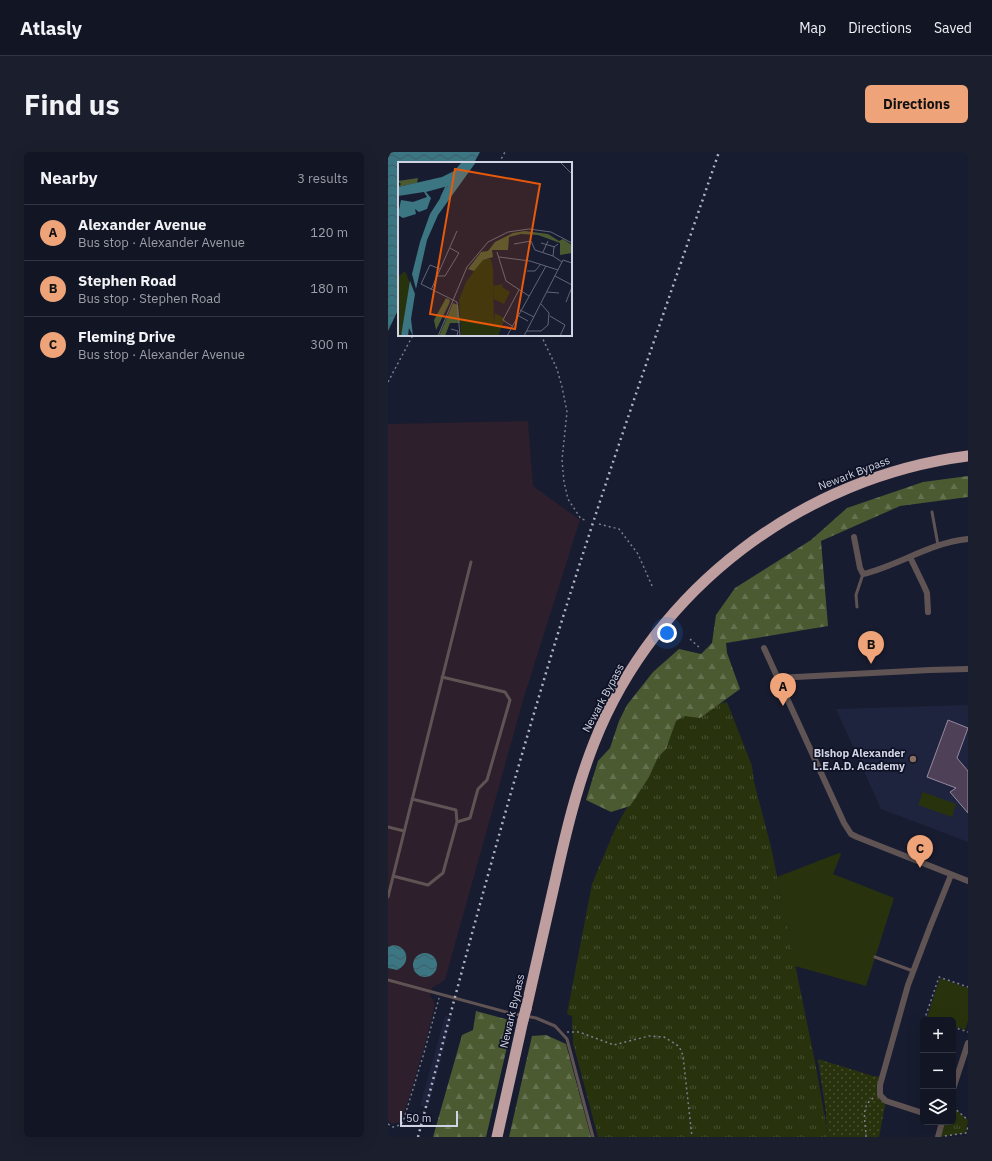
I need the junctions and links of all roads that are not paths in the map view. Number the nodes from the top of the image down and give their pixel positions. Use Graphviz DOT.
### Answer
graph roads {
  1 [pos="968,456"];
  2 [pos="932,512"];
  3 [pos="854,537"];
  4 [pos="968,539"];
  5 [pos="938,545"];
  6 [pos="910,557"];
  7 [pos="472,562"];
  8 [pos="863,574"];
  9 [pos="857,607"];
  10 [pos="928,612"];
  11 [pos="764,648"];
  12 [pos="968,669"];
  13 [pos="442,677"];
  14 [pos="778,678"];
  15 [pos="412,799"];
  16 [pos="457,822"];
  17 [pos="388,827"];
  18 [pos="404,831"];
  19 [pos="951,875"];
  20 [pos="393,876"];
  21 [pos="968,881"];
  22 [pos="388,897"];
  23 [pos="875,957"];
  24 [pos="914,971"];
  25 [pos="388,980"];
  26 [pos="968,1045"];
  27 [pos="956,1080"];
  28 [pos="920,1112"];
  29 [pos="941,1125"];
  30 [pos="497,1137"];
  31 [pos="593,1137"];
  32 [pos="938,1137"];
  1 -- 30 [label="highway, Newark Bypass, bridge"];
  2 -- 5 [label="lane"];
  3 -- 8 [label="street"];
  4 -- 5 [label="street"];
  5 -- 6 [label="street"];
  6 -- 8 [label="street"];
  6 -- 10 [label="street"];
  7 -- 13 [label="lane"];
  8 -- 9 [label="lane"];
  11 -- 14 [label="street"];
  12 -- 14 [label="street"];
  13 -- 15 [label="lane"];
  13 -- 16 [label="lane"];
  14 -- 19 [label="street"];
  15 -- 16 [label="lane"];
  15 -- 18 [label="lane"];
  16 -- 20 [label="lane"];
  17 -- 18 [label="lane"];
  18 -- 20 [label="lane"];
  19 -- 21 [label="street"];
  19 -- 24 [label="street"];
  20 -- 22 [label="lane"];
  23 -- 24 [label="lane"];
  24 -- 28 [label="street"];
  25 -- 31 [label="lane"];
  26 -- 27 [label="street"];
  29 -- 32 [label="street"];
}
